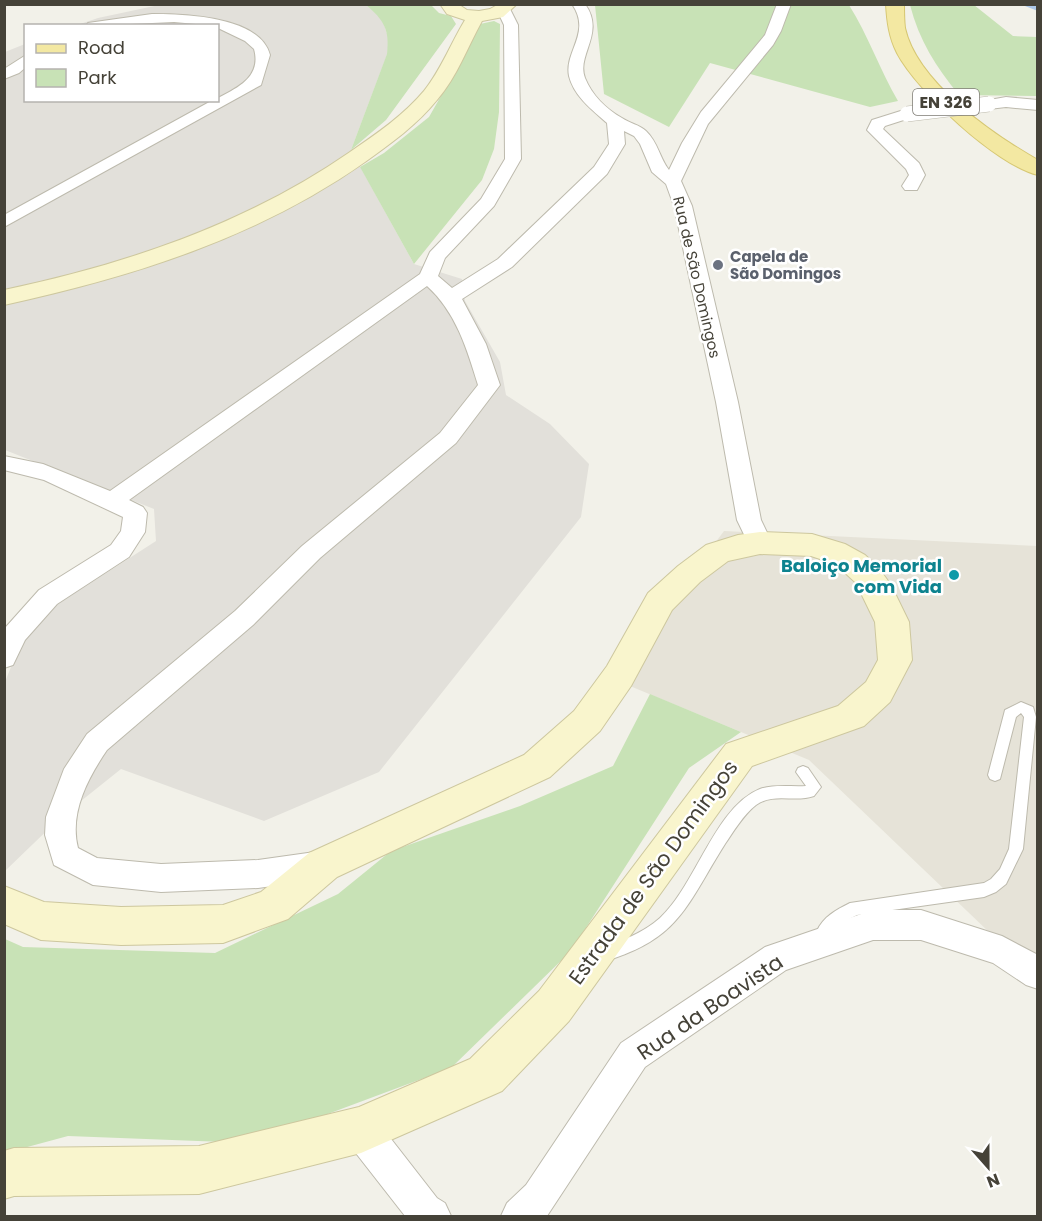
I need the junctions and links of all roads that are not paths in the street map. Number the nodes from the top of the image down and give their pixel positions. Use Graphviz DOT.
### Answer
graph roads {
  1 [pos="448,4"];
  2 [pos="578,4"];
  3 [pos="784,4"];
  4 [pos="895,4"];
  5 [pos="507,8"];
  6 [pos="476,16"];
  7 [pos="103,24"];
  8 [pos="216,24"];
  9 [pos="219,25"];
  10 [pos="4,56"];
  11 [pos="24,59"];
  12 [pos="24,61"];
  13 [pos="4,75"];
  14 [pos="1038,105"];
  15 [pos="615,121"];
  16 [pos="1038,169"];
  17 [pos="673,181"];
  18 [pos="911,186"];
  19 [pos="4,222"];
  20 [pos="428,277"];
  21 [pos="451,297"];
  22 [pos="4,298"];
  23 [pos="4,463"];
  24 [pos="112,501"];
  25 [pos="760,543"];
  26 [pos="4,658"];
  27 [pos="803,772"];
  28 [pos="995,775"];
  29 [pos="323,865"];
  30 [pos="4,904"];
  31 [pos="826,941"];
  32 [pos="590,958"];
  33 [pos="1038,974"];
  34 [pos="360,1131"];
  35 [pos="4,1175"];
  36 [pos="432,1216"];
  37 [pos="520,1216"];
  1 -- 6 [label="street"];
  2 -- 15 [label="street"];
  3 -- 17 [label="street, Rua de São Domingos"];
  4 -- 16 [label="main road, EN 326"];
  5 -- 6 [label="street"];
  5 -- 20 [label="street"];
  6 -- 22 [label="street"];
  7 -- 8 [label="street"];
  9 -- 19 [label="street"];
  10 -- 11 [label="street"];
  12 -- 13 [label="street"];
  14 -- 18 [label="street, bridge"];
  15 -- 17 [label="street"];
  15 -- 21 [label="street"];
  17 -- 25 [label="street, Rua de São Domingos"];
  20 -- 21 [label="street"];
  20 -- 24 [label="street"];
  21 -- 29 [label="street"];
  23 -- 24 [label="street"];
  24 -- 26 [label="street"];
  25 -- 29 [label="street, Estrada de São Domingos"];
  25 -- 32 [label="street, Estrada de São Domingos"];
  27 -- 32 [label="lane"];
  28 -- 31 [label="lane"];
  29 -- 30 [label="street, Estrada de São Domingos"];
  31 -- 33 [label="street, Rua da Boavista"];
  31 -- 37 [label="street, Rua da Boavista"];
  32 -- 34 [label="street, Estrada de São Domingos"];
  34 -- 35 [label="street, Estrada de São Domingos"];
  34 -- 36 [label="street"];
}
